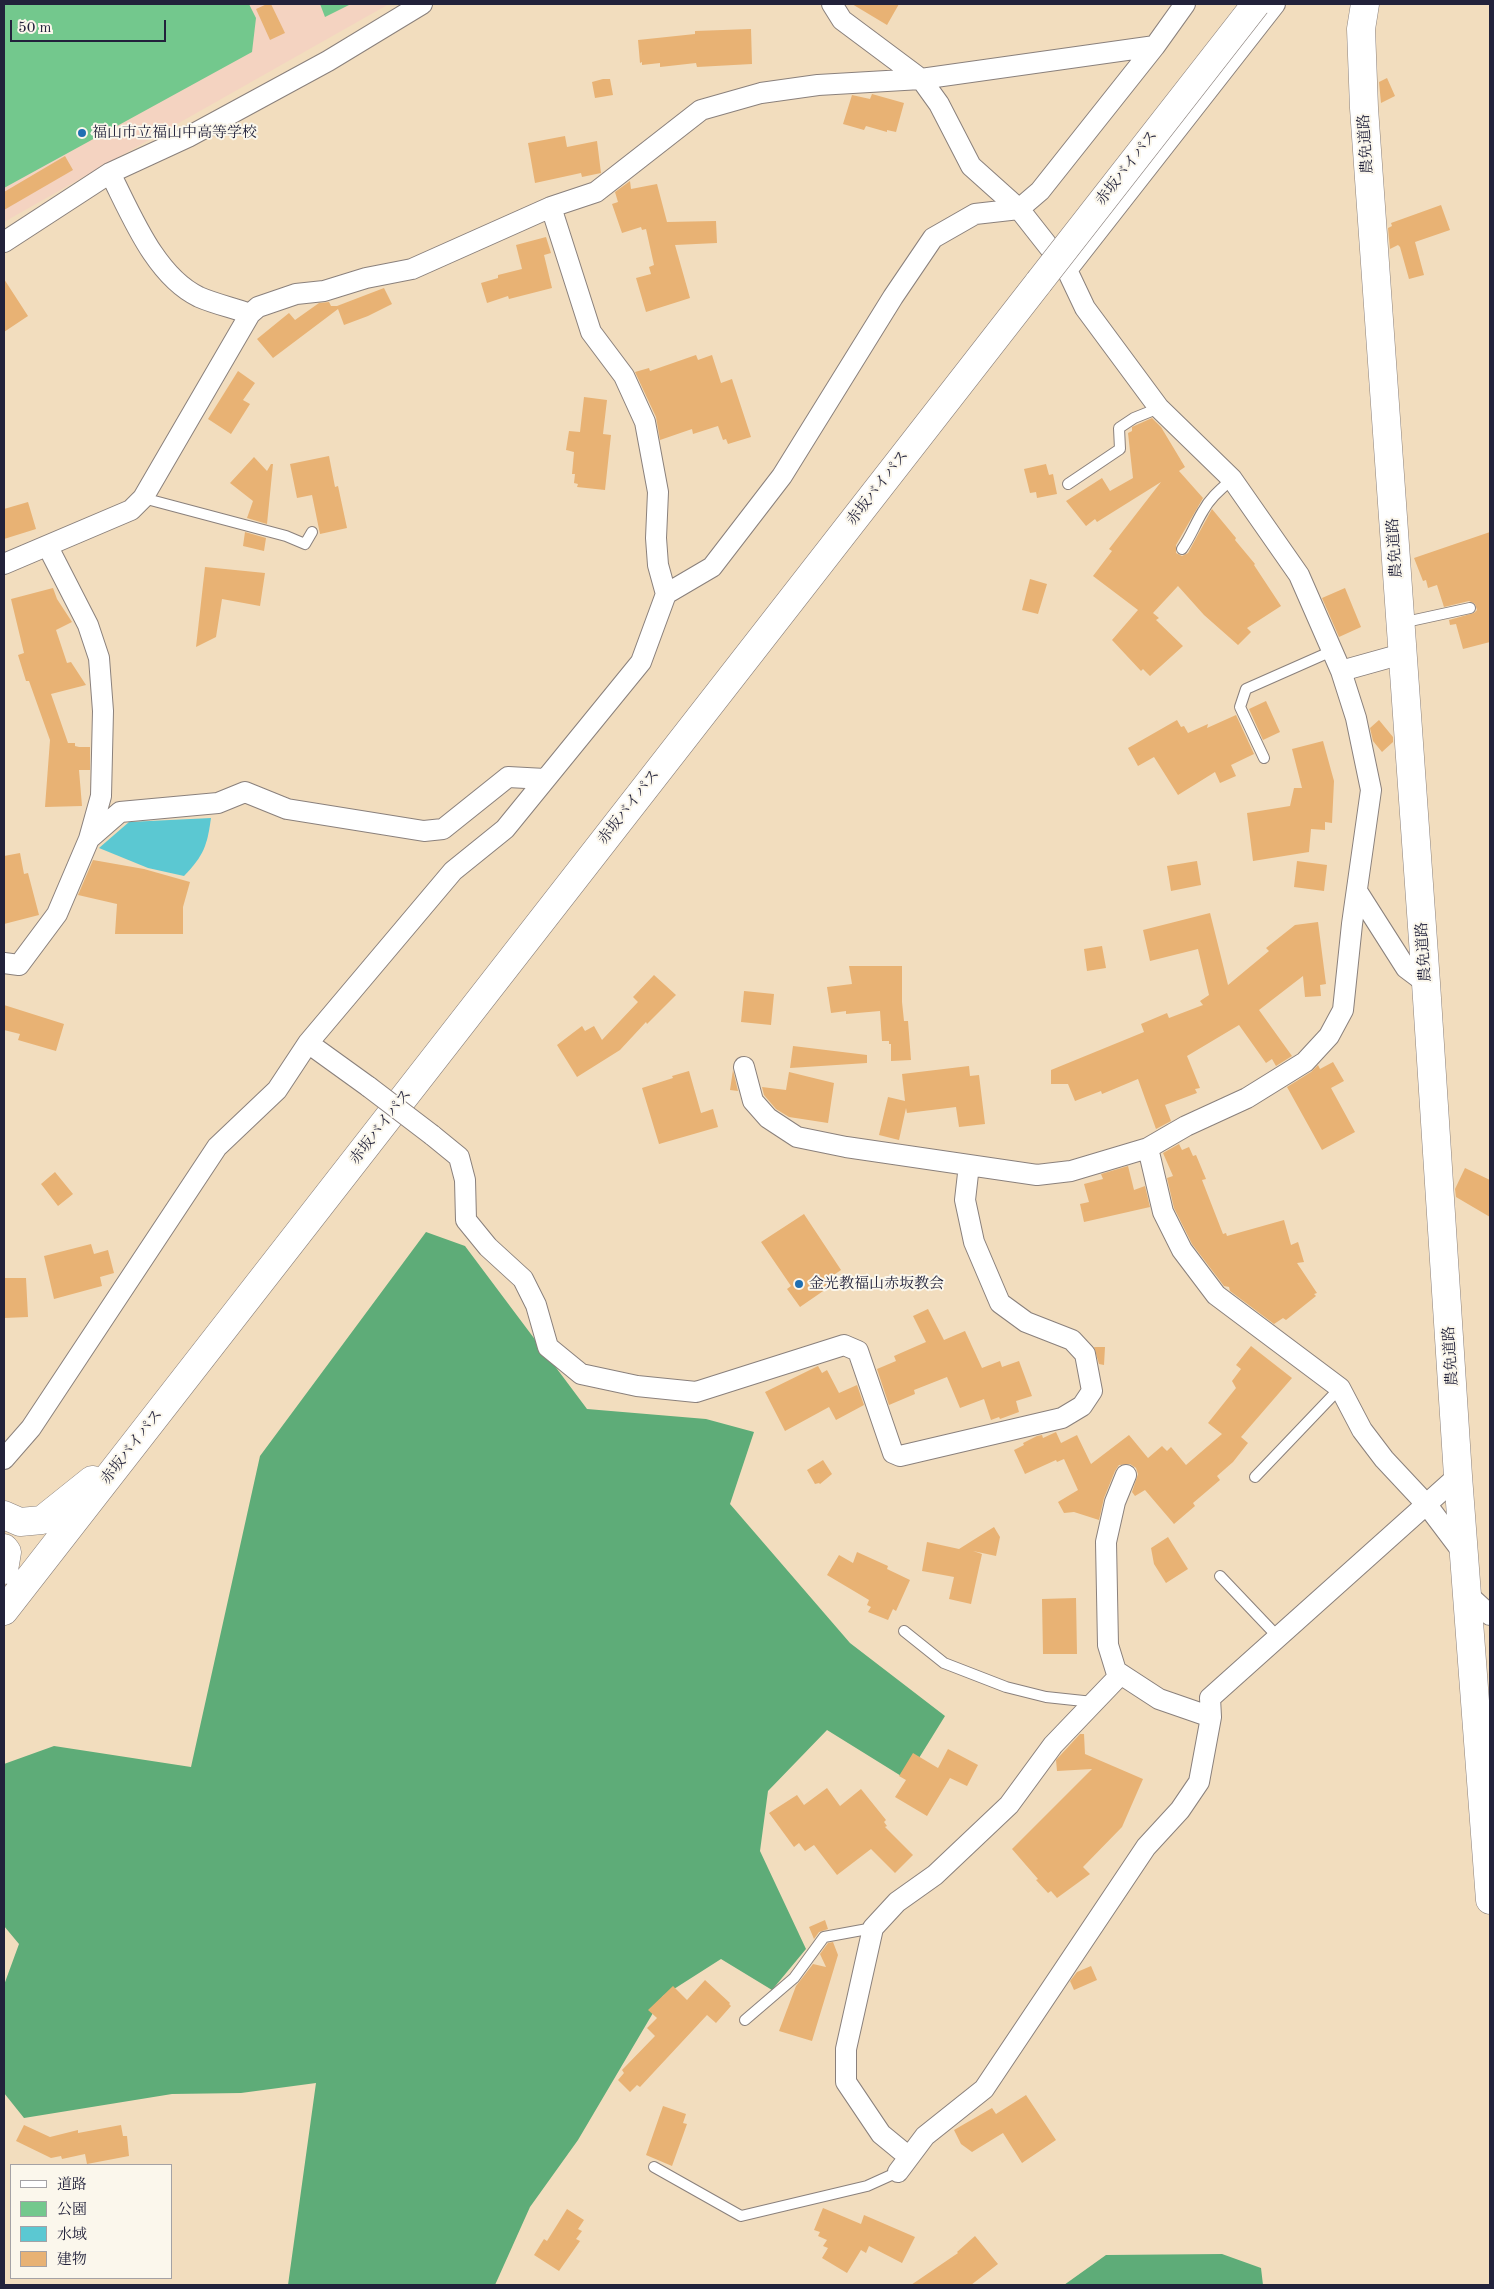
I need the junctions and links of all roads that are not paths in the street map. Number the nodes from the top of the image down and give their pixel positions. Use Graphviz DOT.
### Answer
graph roads {
  1 [pos="422,4"];
  2 [pos="832,4"];
  3 [pos="1185,4"];
  4 [pos="1241,4"];
  5 [pos="1256,4"];
  6 [pos="1274,4"];
  7 [pos="1365,4"];
  8 [pos="1155,46"];
  9 [pos="921,79"];
  10 [pos="110,173"];
  11 [pos="551,208"];
  12 [pos="1019,209"];
  13 [pos="4,242"];
  14 [pos="1067,270"];
  15 [pos="1035,279"];
  16 [pos="250,314"];
  17 [pos="1159,408"];
  18 [pos="1232,479"];
  19 [pos="1068,484"];
  20 [pos="144,498"];
  21 [pos="312,532"];
  22 [pos="48,547"];
  23 [pos="1182,548"];
  24 [pos="4,564"];
  25 [pos="666,594"];
  26 [pos="1470,608"];
  27 [pos="1400,623"];
  28 [pos="1332,651"];
  29 [pos="1402,654"];
  30 [pos="1341,671"];
  31 [pos="1264,758"];
  32 [pos="545,779"];
  33 [pos="89,839"];
  34 [pos="1357,891"];
  35 [pos="4,963"];
  36 [pos="1426,983"];
  37 [pos="308,1043"];
  38 [pos="744,1067"];
  39 [pos="1148,1148"];
  40 [pos="969,1165"];
  41 [pos="1340,1388"];
  42 [pos="4,1459"];
  43 [pos="1126,1474"];
  44 [pos="1458,1476"];
  45 [pos="1255,1477"];
  46 [pos="92,1480"];
  47 [pos="1427,1505"];
  48 [pos="4,1515"];
  49 [pos="4,1548"];
  50 [pos="1465,1555"];
  51 [pos="44,1560"];
  52 [pos="4,1570"];
  53 [pos="1220,1576"];
  54 [pos="4,1595"];
  55 [pos="1469,1596"];
  56 [pos="4,1611"];
  57 [pos="1490,1615"];
  58 [pos="4,1627"];
  59 [pos="904,1631"];
  60 [pos="1278,1637"];
  61 [pos="1121,1674"];
  62 [pos="1093,1702"];
  63 [pos="1211,1717"];
  64 [pos="1490,1900"];
  65 [pos="873,1928"];
  66 [pos="745,2020"];
  67 [pos="904,2165"];
  68 [pos="654,2167"];
  1 -- 10 [label="street"];
  2 -- 9 [label="street"];
  3 -- 8 [label="street"];
  4 -- 15 [label="main road, 赤坂バイパス"];
  5 -- 15 [label="main road, 赤坂バイパス, bridge"];
  6 -- 14 [label="street"];
  7 -- 27 [label="main road, 農免道路"];
  8 -- 9 [label="street"];
  8 -- 12 [label="street"];
  9 -- 11 [label="street"];
  9 -- 12 [label="street"];
  10 -- 13 [label="street"];
  10 -- 16 [label="street"];
  11 -- 16 [label="street"];
  11 -- 25 [label="street"];
  12 -- 14 [label="street"];
  12 -- 25 [label="street"];
  14 -- 17 [label="street"];
  15 -- 46 [label="main road, 赤坂バイパス"];
  15 -- 51 [label="main road, 赤坂バイパス"];
  16 -- 20 [label="street"];
  17 -- 18 [label="street"];
  17 -- 19 [label="lane"];
  18 -- 23 [label="lane"];
  18 -- 28 [label="street"];
  20 -- 21 [label="lane"];
  20 -- 22 [label="street"];
  22 -- 24 [label="street"];
  22 -- 33 [label="street"];
  25 -- 32 [label="street"];
  26 -- 27 [label="lane"];
  27 -- 29 [label="main road, 農免道路"];
  28 -- 30 [label="street"];
  28 -- 31 [label="lane"];
  29 -- 30 [label="street"];
  29 -- 36 [label="main road, 農免道路"];
  30 -- 34 [label="street"];
  32 -- 33 [label="street"];
  32 -- 37 [label="street"];
  33 -- 35 [label="street"];
  34 -- 36 [label="street"];
  34 -- 39 [label="street"];
  36 -- 44 [label="main road, 農免道路"];
  37 -- 40 [label="street, bridge"];
  37 -- 42 [label="street"];
  38 -- 40 [label="street"];
  39 -- 40 [label="street"];
  39 -- 41 [label="street"];
  41 -- 45 [label="lane"];
  41 -- 47 [label="street"];
  43 -- 61 [label="street"];
  44 -- 47 [label="street"];
  44 -- 50 [label="main road, 農免道路"];
  46 -- 48 [label="main road"];
  46 -- 54 [label="main road, 赤坂バイパス"];
  47 -- 50 [label="street"];
  47 -- 60 [label="street"];
  49 -- 52 [label="main road"];
  50 -- 55 [label="main road, 農免道路"];
  51 -- 56 [label="main road, 赤坂バイパス"];
  51 -- 58 [label="main road"];
  53 -- 60 [label="lane"];
  55 -- 57 [label="street"];
  55 -- 64 [label="main road, 農免道路"];
  59 -- 62 [label="lane"];
  60 -- 63 [label="street"];
  61 -- 62 [label="street"];
  61 -- 63 [label="street"];
  62 -- 65 [label="street"];
  63 -- 67 [label="street"];
  65 -- 66 [label="lane"];
  65 -- 67 [label="street"];
  67 -- 68 [label="lane"];
}
